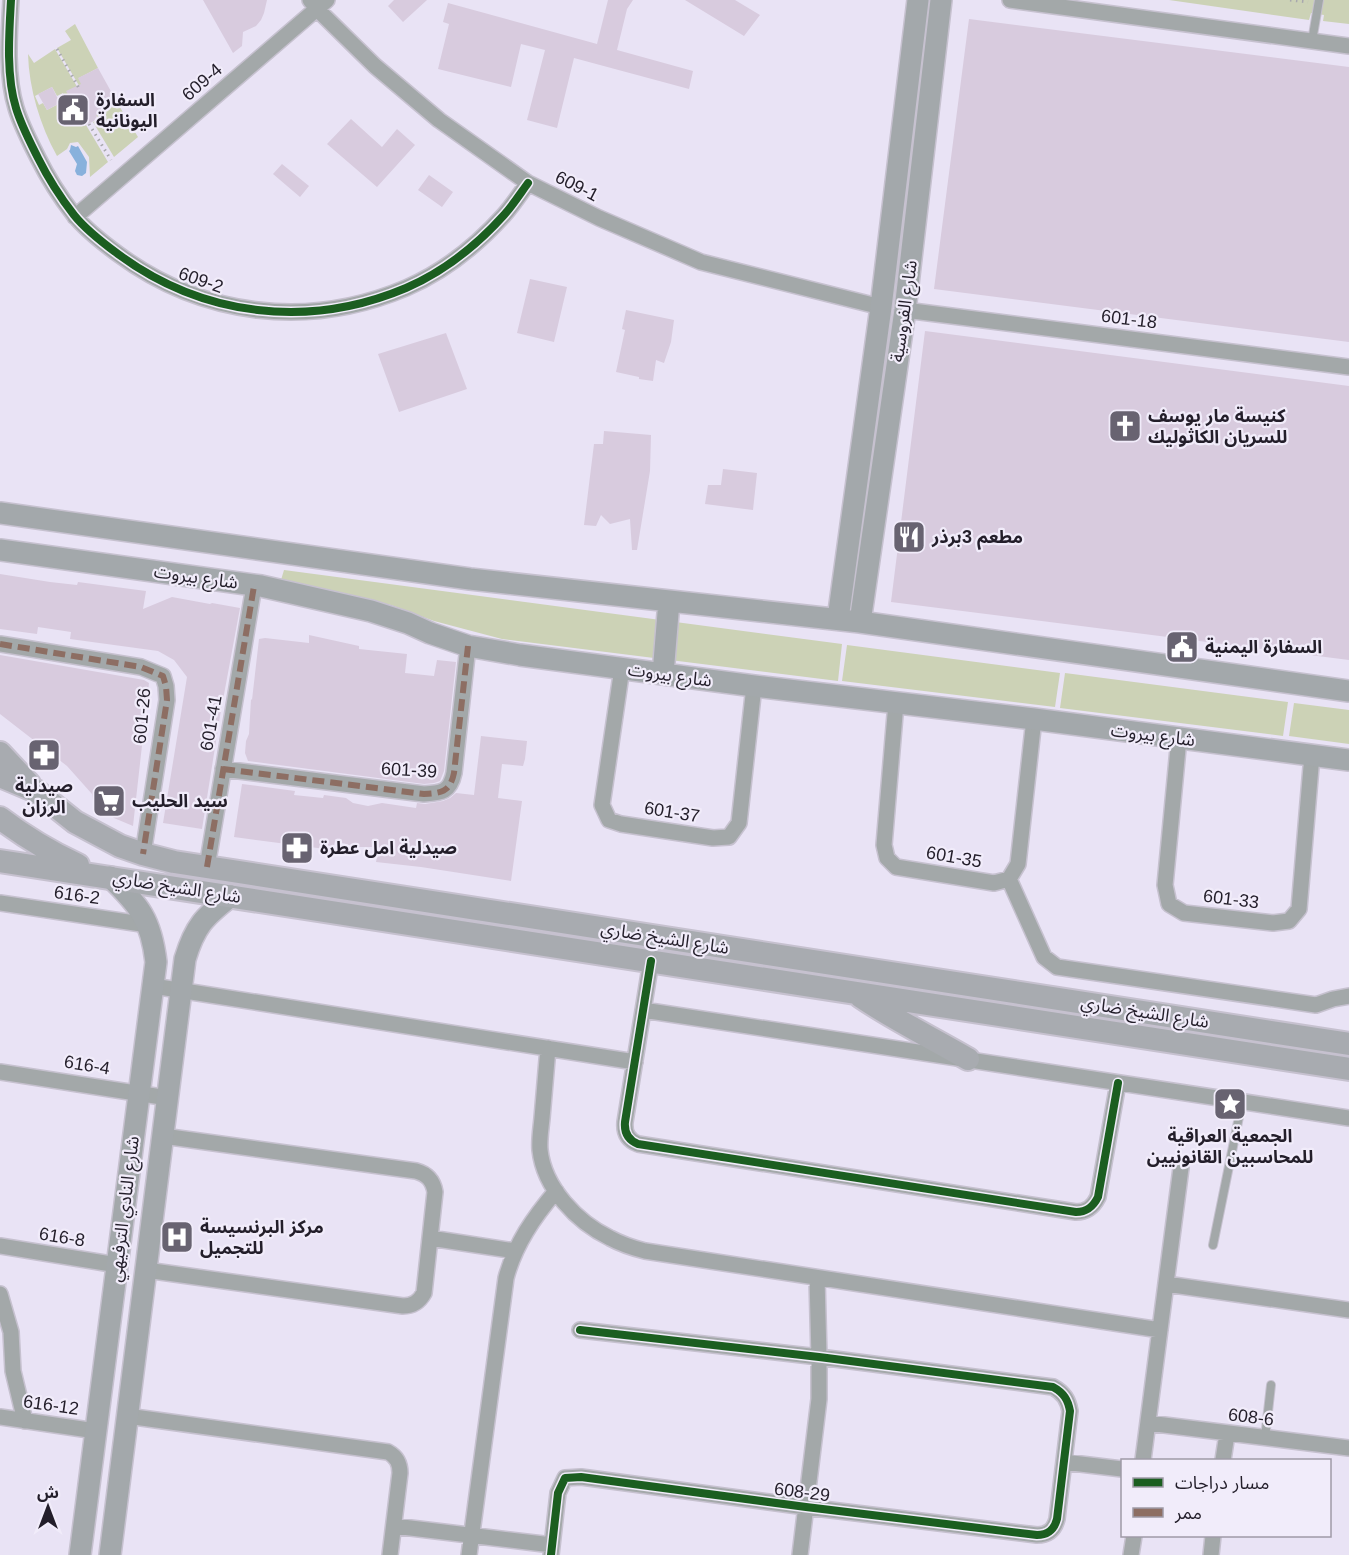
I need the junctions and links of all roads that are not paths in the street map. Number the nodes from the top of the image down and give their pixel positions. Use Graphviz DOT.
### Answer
graph roads {
  1 [pos="11,0"];
  2 [pos="918,0"];
  3 [pos="941,0"];
  4 [pos="1010,0"];
  5 [pos="1319,0"];
  6 [pos="318,3"];
  7 [pos="1312,41"];
  8 [pos="1349,46"];
  9 [pos="528,183"];
  10 [pos="75,217"];
  11 [pos="880,307"];
  12 [pos="904,310"];
  13 [pos="1349,367"];
  14 [pos="866,417"];
  15 [pos="888,421"];
  16 [pos="3,516"];
  17 [pos="0,550"];
  18 [pos="254,586"];
  19 [pos="669,601"];
  20 [pos="838,619"];
  21 [pos="860,622"];
  22 [pos="0,644"];
  23 [pos="468,646"];
  24 [pos="622,668"];
  25 [pos="663,674"];
  26 [pos="754,686"];
  27 [pos="1349,691"];
  28 [pos="896,703"];
  29 [pos="1034,719"];
  30 [pos="1179,738"];
  31 [pos="0,753"];
  32 [pos="1312,755"];
  33 [pos="1349,760"];
  34 [pos="223,769"];
  35 [pos="0,776"];
  36 [pos="36,791"];
  37 [pos="0,818"];
  38 [pos="143,854"];
  39 [pos="0,861"];
  40 [pos="207,867"];
  41 [pos="110,877"];
  42 [pos="1010,879"];
  43 [pos="231,896"];
  44 [pos="0,903"];
  45 [pos="148,925"];
  46 [pos="651,961"];
  47 [pos="153,986"];
  48 [pos="181,990"];
  49 [pos="854,993"];
  50 [pos="1349,996"];
  51 [pos="643,1010"];
  52 [pos="1349,1044"];
  53 [pos="548,1048"];
  54 [pos="968,1059"];
  55 [pos="635,1062"];
  56 [pos="1349,1069"];
  57 [pos="0,1072"];
  58 [pos="1118,1083"];
  59 [pos="139,1093"];
  60 [pos="168,1098"];
  61 [pos="1242,1102"];
  62 [pos="1349,1118"];
  63 [pos="163,1136"];
  64 [pos="1181,1168"];
  65 [pos="556,1191"];
  66 [pos="430,1238"];
  67 [pos="1213,1245"];
  68 [pos="0,1246"];
  69 [pos="515,1251"];
  70 [pos="117,1265"];
  71 [pos="146,1270"];
  72 [pos="817,1278"];
  73 [pos="1166,1284"];
  74 [pos="0,1294"];
  75 [pos="1349,1310"];
  76 [pos="580,1330"];
  77 [pos="1160,1330"];
  78 [pos="107,1348"];
  79 [pos="135,1356"];
  80 [pos="819,1358"];
  81 [pos="1271,1385"];
  82 [pos="128,1416"];
  83 [pos="0,1417"];
  84 [pos="25,1421"];
  85 [pos="1148,1424"];
  86 [pos="96,1431"];
  87 [pos="1227,1434"];
  88 [pos="1265,1438"];
  89 [pos="1349,1448"];
  90 [pos="1143,1459"];
  91 [pos="1223,1459"];
  92 [pos="1064,1462"];
  93 [pos="1121,1469"];
  94 [pos="806,1508"];
  95 [pos="394,1526"];
  96 [pos="472,1536"];
  97 [pos="1134,1537"];
  98 [pos="1213,1537"];
  99 [pos="551,1550"];
  100 [pos="80,1555"];
  101 [pos="110,1555"];
  102 [pos="390,1555"];
  103 [pos="469,1555"];
  104 [pos="800,1555"];
  105 [pos="1131,1555"];
  106 [pos="1211,1555"];
  1 -- 10 [label="street, 609-2"];
  2 -- 11 [label="main road, شارع الفروسية"];
  3 -- 12 [label="main road, شارع الفروسية"];
  4 -- 7 [label="street"];
  5 -- 7 [label="lane"];
  6 -- 9 [label="street, 609-1"];
  6 -- 10 [label="street, 609-4"];
  7 -- 8 [label="street"];
  9 -- 10 [label="street, 609-2"];
  9 -- 11 [label="street, 609-1"];
  11 -- 14 [label="main road, شارع الفروسية"];
  12 -- 13 [label="street, 601-18"];
  12 -- 15 [label="main road, شارع الفروسية"];
  14 -- 15 [label="main road"];
  14 -- 20 [label="main road, شارع الفروسية"];
  15 -- 21 [label="main road, شارع الفروسية"];
  16 -- 19 [label="main road, شارع بيروت"];
  17 -- 18 [label="main road, شارع بيروت"];
  18 -- 23 [label="main road, شارع بيروت"];
  18 -- 34 [label="street, 601-41"];
  19 -- 20 [label="main road, شارع بيروت"];
  19 -- 25 [label="main road"];
  20 -- 21 [label="main road, شارع بيروت"];
  21 -- 27 [label="main road, شارع بيروت"];
  22 -- 38 [label="street, 601-26"];
  23 -- 24 [label="main road, شارع بيروت"];
  23 -- 34 [label="street, 601-39"];
  24 -- 25 [label="main road, شارع بيروت"];
  24 -- 26 [label="street, 601-37"];
  25 -- 26 [label="main road, شارع بيروت"];
  26 -- 28 [label="main road, شارع بيروت"];
  28 -- 29 [label="main road, شارع بيروت"];
  28 -- 42 [label="street, 601-35"];
  29 -- 30 [label="main road, شارع بيروت"];
  29 -- 42 [label="street"];
  30 -- 32 [label="main road, شارع بيروت"];
  30 -- 32 [label="street, 601-33"];
  31 -- 36 [label="main road"];
  32 -- 33 [label="main road, شارع بيروت"];
  34 -- 40 [label="street, 601-41"];
  35 -- 36 [label="main road, شارع الشيخ ضاري"];
  36 -- 38 [label="main road, شارع الشيخ ضاري"];
  37 -- 41 [label="main road"];
  38 -- 40 [label="main road, شارع الشيخ ضاري"];
  39 -- 41 [label="main road, شارع الشيخ ضاري"];
  40 -- 52 [label="main road, شارع الشيخ ضاري"];
  41 -- 43 [label="main road, شارع الشيخ ضاري"];
  41 -- 45 [label="main road, شارع النادي الترفيهي"];
  42 -- 50 [label="street"];
  43 -- 46 [label="main road, شارع الشيخ ضاري"];
  43 -- 48 [label="main road, شارع النادي الترفيهي"];
  44 -- 45 [label="street, 616-2"];
  45 -- 47 [label="main road, شارع النادي الترفيهي"];
  46 -- 49 [label="main road, شارع الشيخ ضاري"];
  46 -- 51 [label="street"];
  47 -- 48 [label="street"];
  47 -- 59 [label="main road, شارع النادي الترفيهي"];
  48 -- 53 [label="street"];
  48 -- 60 [label="main road, شارع النادي الترفيهي"];
  49 -- 54 [label="main road"];
  49 -- 56 [label="main road, شارع الشيخ ضاري"];
  51 -- 54 [label="street"];
  51 -- 55 [label="street"];
  53 -- 55 [label="street"];
  53 -- 65 [label="street"];
  54 -- 58 [label="street"];
  55 -- 58 [label="street"];
  57 -- 59 [label="street, 616-4"];
  58 -- 61 [label="street"];
  59 -- 60 [label="street, 616-4"];
  59 -- 70 [label="main road, شارع النادي الترفيهي"];
  60 -- 63 [label="main road, شارع النادي الترفيهي"];
  61 -- 62 [label="street"];
  61 -- 67 [label="lane"];
  63 -- 66 [label="street"];
  63 -- 71 [label="main road, شارع النادي الترفيهي"];
  64 -- 73 [label="street"];
  65 -- 69 [label="street"];
  65 -- 72 [label="street"];
  66 -- 69 [label="street"];
  66 -- 71 [label="street"];
  68 -- 70 [label="street, 616-8"];
  69 -- 96 [label="street"];
  70 -- 78 [label="main road, شارع النادي الترفيهي"];
  71 -- 79 [label="main road, شارع النادي الترفيهي"];
  72 -- 77 [label="street"];
  72 -- 80 [label="street"];
  73 -- 75 [label="street"];
  73 -- 77 [label="street"];
  74 -- 84 [label="street"];
  76 -- 80 [label="street"];
  77 -- 85 [label="street"];
  78 -- 79 [label="main road"];
  78 -- 86 [label="main road, شارع النادي الترفيهي"];
  79 -- 82 [label="main road, شارع النادي الترفيهي"];
  80 -- 92 [label="street"];
  80 -- 94 [label="street"];
  81 -- 88 [label="lane"];
  82 -- 95 [label="street"];
  82 -- 101 [label="main road, شارع النادي الترفيهي"];
  83 -- 84 [label="street, 616-12"];
  84 -- 86 [label="street, 616-12"];
  85 -- 87 [label="street, 608-6"];
  85 -- 90 [label="street"];
  86 -- 100 [label="main road, شارع النادي الترفيهي"];
  87 -- 88 [label="street, 608-6"];
  87 -- 91 [label="street"];
  88 -- 89 [label="street, 608-6"];
  92 -- 93 [label="street"];
  92 -- 94 [label="street, 608-29"];
  94 -- 99 [label="street, 608-29"];
  94 -- 104 [label="street"];
  95 -- 96 [label="street"];
  95 -- 102 [label="street"];
  96 -- 99 [label="street"];
  96 -- 103 [label="street"];
  97 -- 105 [label="street"];
  98 -- 106 [label="street"];
}
